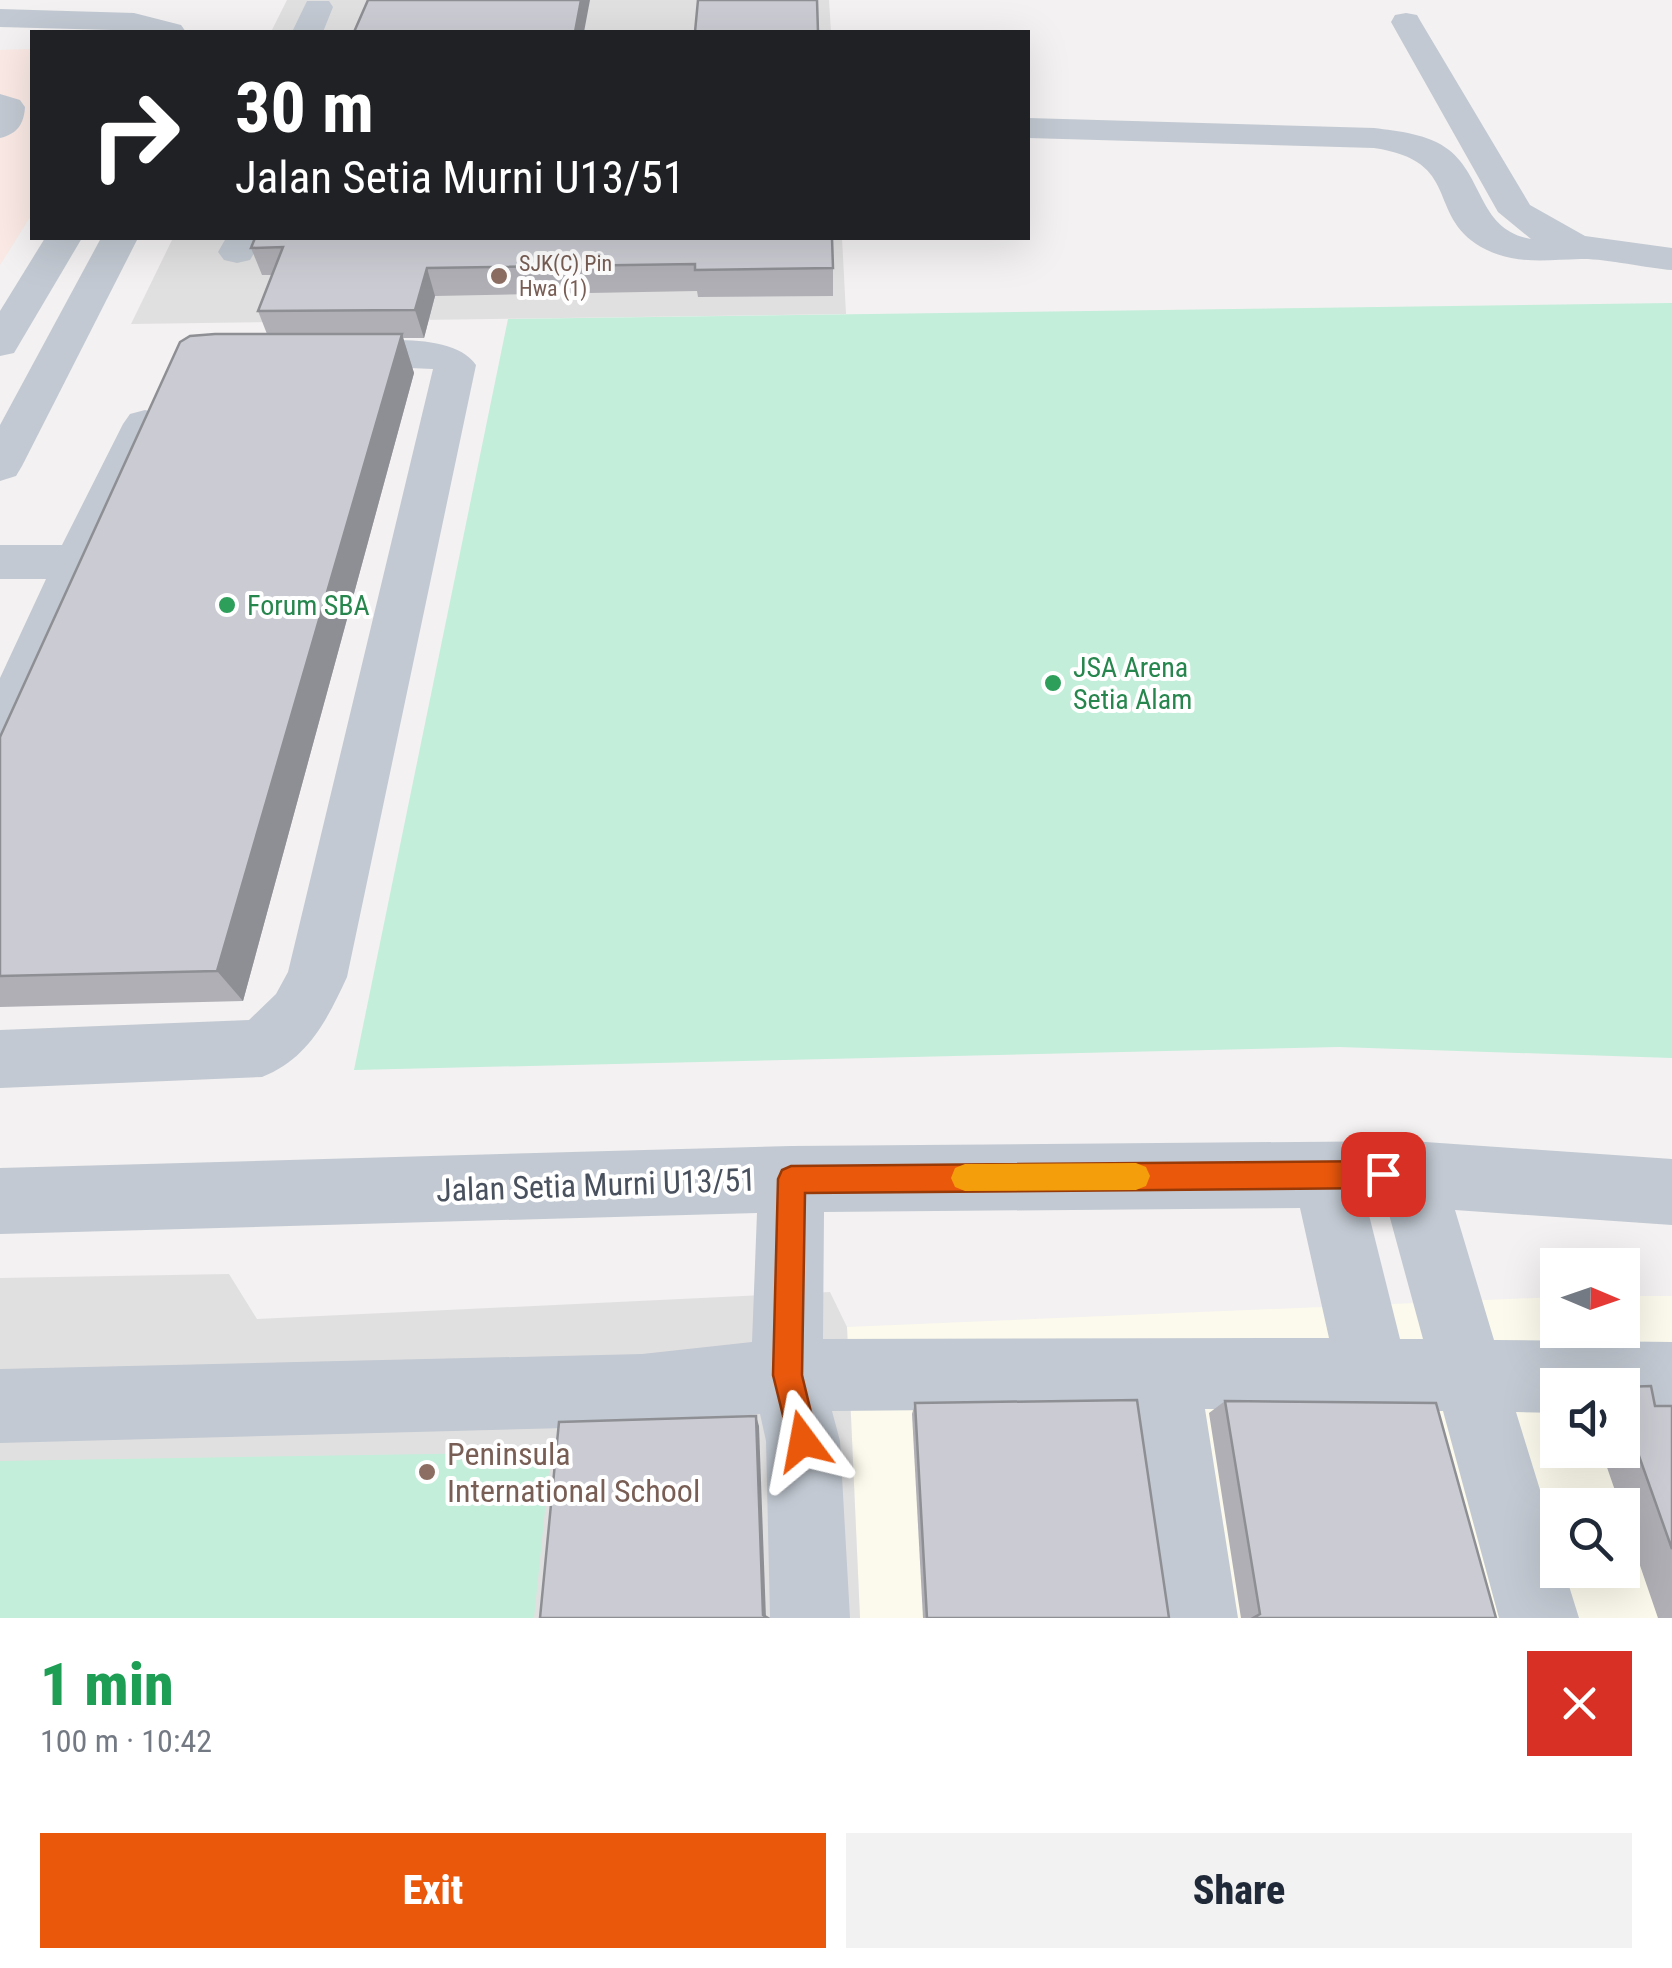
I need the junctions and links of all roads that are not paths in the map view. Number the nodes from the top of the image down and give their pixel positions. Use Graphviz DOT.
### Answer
graph roads {
  1 [pos="0,18"];
  2 [pos="1406,22"];
  3 [pos="163,30"];
  4 [pos="0,43"];
  5 [pos="30,43"];
  6 [pos="0,104"];
  7 [pos="0,128"];
  8 [pos="1030,128"];
  9 [pos="62,240"];
  10 [pos="118,240"];
  11 [pos="1578,248"];
  12 [pos="1672,260"];
  13 [pos="0,344"];
  14 [pos="289,356"];
  15 [pos="168,377"];
  16 [pos="0,466"];
  17 [pos="0,562"];
  18 [pos="77,562"];
  19 [pos="0,736"];
  20 [pos="0,1060"];
  21 [pos="1411,1174"];
  22 [pos="1326,1175"];
  23 [pos="791,1179"];
  24 [pos="1672,1192"];
  25 [pos="0,1202"];
  26 [pos="1163,1372"];
  27 [pos="788,1375"];
  28 [pos="1373,1375"];
  29 [pos="1469,1375"];
  30 [pos="1672,1378"];
  31 [pos="0,1406"];
  32 [pos="810,1618"];
  33 [pos="1198,1618"];
  34 [pos="1539,1618"];
  1 -- 3 [label="street"];
  2 -- 11 [label="street"];
  4 -- 5 [label="street"];
  6 -- 7 [label="street"];
  8 -- 11 [label="street"];
  9 -- 13 [label="street"];
  10 -- 16 [label="street"];
  11 -- 12 [label="street"];
  14 -- 20 [label="street"];
  15 -- 18 [label="street"];
  17 -- 18 [label="street"];
  18 -- 19 [label="street"];
  21 -- 22 [label="street, Jalan Setia Murni U13/51"];
  21 -- 24 [label="street, Jalan Setia Murni U13/51"];
  21 -- 29 [label="street"];
  22 -- 23 [label="street, Jalan Setia Murni U13/51"];
  22 -- 28 [label="street"];
  23 -- 25 [label="street, Jalan Setia Murni U13/51"];
  23 -- 27 [label="street"];
  26 -- 27 [label="street"];
  26 -- 28 [label="street"];
  26 -- 33 [label="street"];
  27 -- 31 [label="street"];
  27 -- 32 [label="street"];
  28 -- 29 [label="street"];
  29 -- 30 [label="street"];
  29 -- 34 [label="street"];
}
